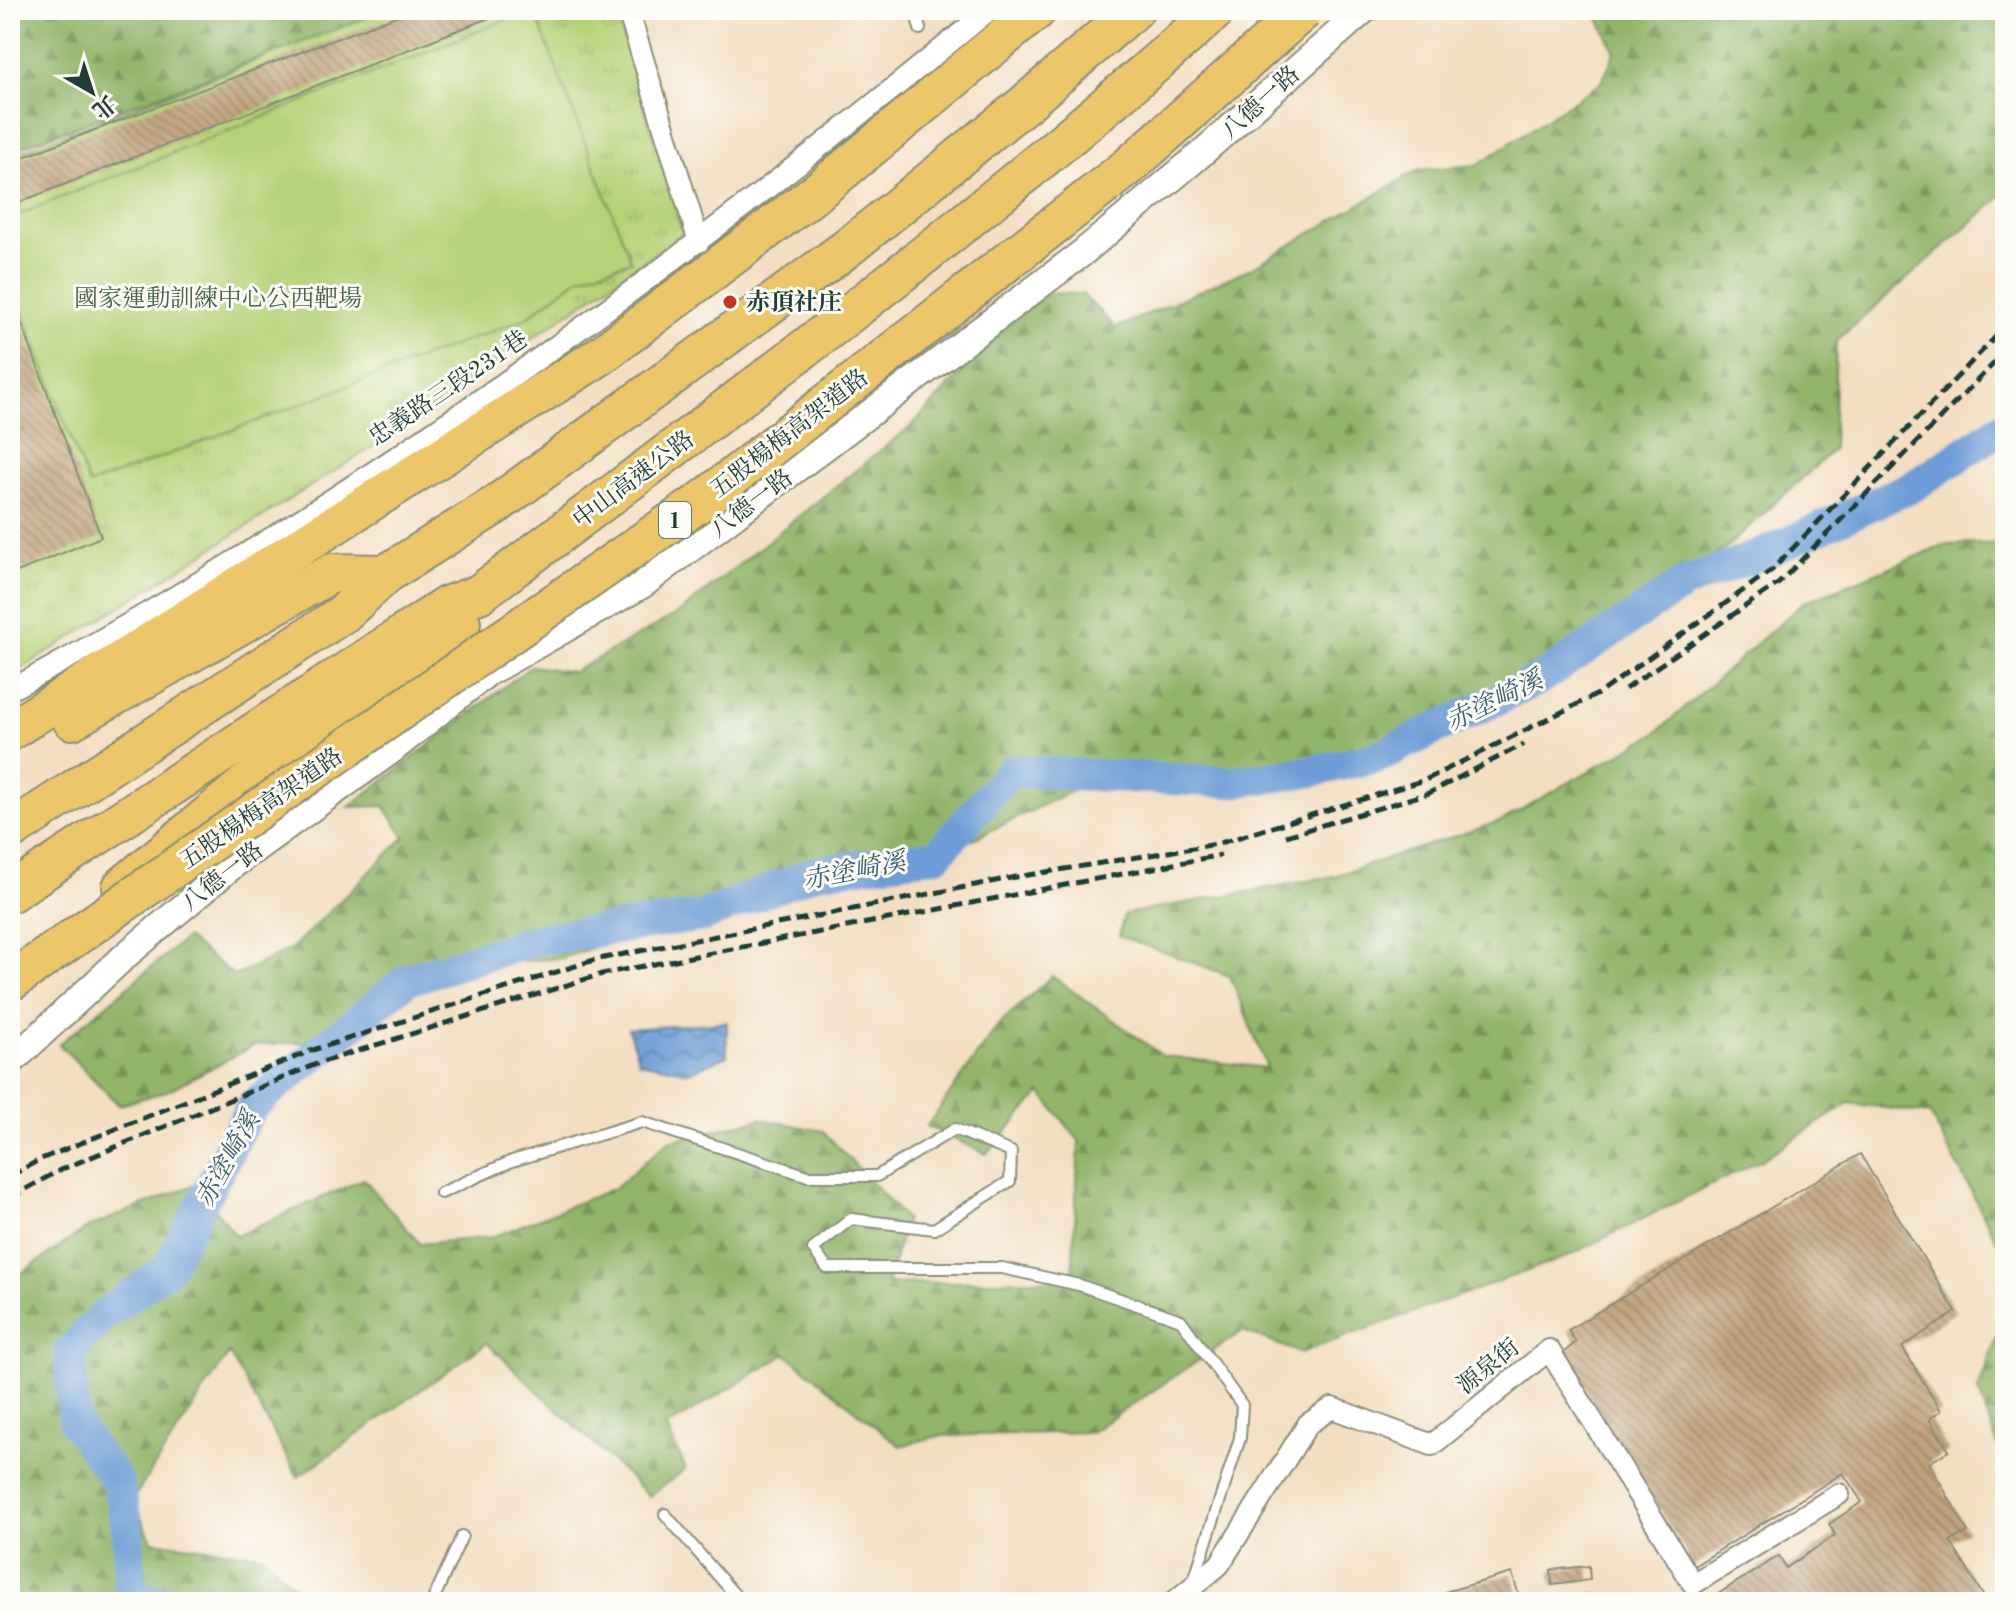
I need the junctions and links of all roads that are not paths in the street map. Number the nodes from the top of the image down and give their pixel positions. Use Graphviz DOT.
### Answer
graph roads {
  1 [pos="628,10"];
  2 [pos="915,10"];
  3 [pos="989,10"];
  4 [pos="1037,10"];
  5 [pos="1134,10"];
  6 [pos="1216,10"];
  7 [pos="1304,10"];
  8 [pos="1364,10"];
  9 [pos="920,29"];
  10 [pos="699,242"];
  11 [pos="386,574"];
  12 [pos="479,594"];
  13 [pos="10,690"];
  14 [pos="10,731"];
  15 [pos="10,747"];
  16 [pos="10,831"];
  17 [pos="10,893"];
  18 [pos="10,985"];
  19 [pos="10,1063"];
  20 [pos="441,1193"];
  21 [pos="1839,1494"];
  22 [pos="665,1514"];
  23 [pos="462,1536"];
  24 [pos="1183,1596"];
  25 [pos="432,1602"];
  26 [pos="741,1602"];
  1 -- 10 [label="street"];
  2 -- 9 [label="lane"];
  3 -- 10 [label="street, 忠義路三段231巷"];
  4 -- 14 [label="highway"];
  5 -- 11 [label="highway"];
  6 -- 12 [label="highway, 中山高速公路 / 1"];
  7 -- 18 [label="highway, 五股楊梅高架道路 / 1, bridge"];
  8 -- 19 [label="street, 八德一路"];
  10 -- 13 [label="street, 忠義路三段231巷"];
  11 -- 15 [label="highway"];
  11 -- 16 [label="highway"];
  12 -- 17 [label="highway, 中山高速公路 / 1"];
  12 -- 18 [label="highway"];
  20 -- 24 [label="lane"];
  21 -- 24 [label="street, 源泉街"];
  22 -- 26 [label="lane"];
  23 -- 25 [label="lane"];
}
